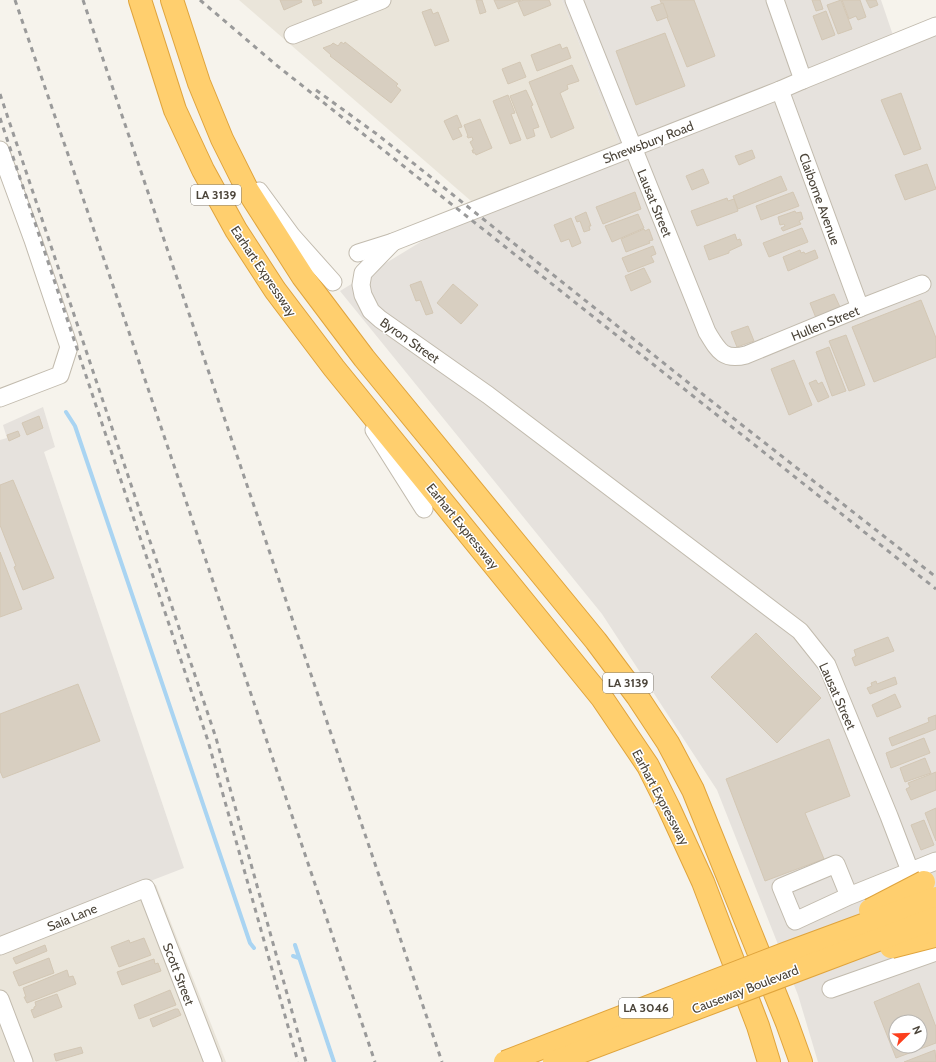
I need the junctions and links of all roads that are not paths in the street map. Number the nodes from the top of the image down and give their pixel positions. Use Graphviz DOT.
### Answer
graph roads {
  1 [pos="140,0"];
  2 [pos="172,0"];
  3 [pos="382,0"];
  4 [pos="574,0"];
  5 [pos="775,0"];
  6 [pos="936,26"];
  7 [pos="292,35"];
  8 [pos="803,80"];
  9 [pos="780,90"];
  10 [pos="222,138"];
  11 [pos="633,148"];
  12 [pos="0,150"];
  13 [pos="393,242"];
  14 [pos="358,253"];
  15 [pos="333,282"];
  16 [pos="922,284"];
  17 [pos="860,308"];
  18 [pos="727,356"];
  19 [pos="334,368"];
  20 [pos="0,398"];
  21 [pos="611,489"];
  22 [pos="424,509"];
  23 [pos="936,862"];
  24 [pos="911,871"];
  25 [pos="936,877"];
  26 [pos="145,889"];
  27 [pos="849,896"];
  28 [pos="936,898"];
  29 [pos="936,918"];
  30 [pos="936,936"];
  31 [pos="936,940"];
  32 [pos="0,946"];
  33 [pos="936,952"];
  34 [pos="787,953"];
  35 [pos="782,975"];
  36 [pos="831,989"];
  37 [pos="0,999"];
  38 [pos="24,1062"];
  39 [pos="213,1062"];
  40 [pos="504,1062"];
  41 [pos="554,1062"];
  42 [pos="769,1062"];
  43 [pos="801,1062"];
  1 -- 19 [label="highway, Earhart Expressway / LA 3139"];
  2 -- 10 [label="highway, Earhart Expressway / LA 3139"];
  3 -- 7 [label="street"];
  4 -- 11 [label="street, Lausat Street"];
  5 -- 8 [label="street"];
  6 -- 8 [label="street, Shrewsbury Road"];
  8 -- 9 [label="street, Shrewsbury Road"];
  9 -- 11 [label="street, Shrewsbury Road"];
  9 -- 17 [label="street, Claiborne Avenue"];
  10 -- 15 [label="street"];
  10 -- 43 [label="highway, Earhart Expressway / LA 3139"];
  11 -- 13 [label="street, Shrewsbury Road"];
  11 -- 18 [label="street, Lausat Street"];
  12 -- 20 [label="street"];
  13 -- 14 [label="street, Shrewsbury Road"];
  13 -- 21 [label="street, Byron Street"];
  16 -- 17 [label="street, Hullen Street"];
  17 -- 18 [label="street, Hullen Street"];
  19 -- 22 [label="street"];
  19 -- 42 [label="highway, Earhart Expressway / LA 3139"];
  21 -- 24 [label="street, Lausat Street"];
  23 -- 24 [label="street"];
  24 -- 27 [label="street"];
  24 -- 31 [label="street, Lausat Street"];
  25 -- 34 [label="highway, bridge"];
  26 -- 32 [label="street, Saia Lane"];
  26 -- 39 [label="street, Scott Street"];
  28 -- 34 [label="highway, bridge"];
  29 -- 35 [label="highway, Causeway Boulevard / LA 3046, bridge"];
  30 -- 35 [label="highway, bridge"];
  33 -- 36 [label="street"];
  34 -- 40 [label="highway, Causeway Boulevard / LA 3046, bridge"];
  35 -- 41 [label="highway, Causeway Boulevard / LA 3046, bridge"];
  37 -- 38 [label="street"];
}
